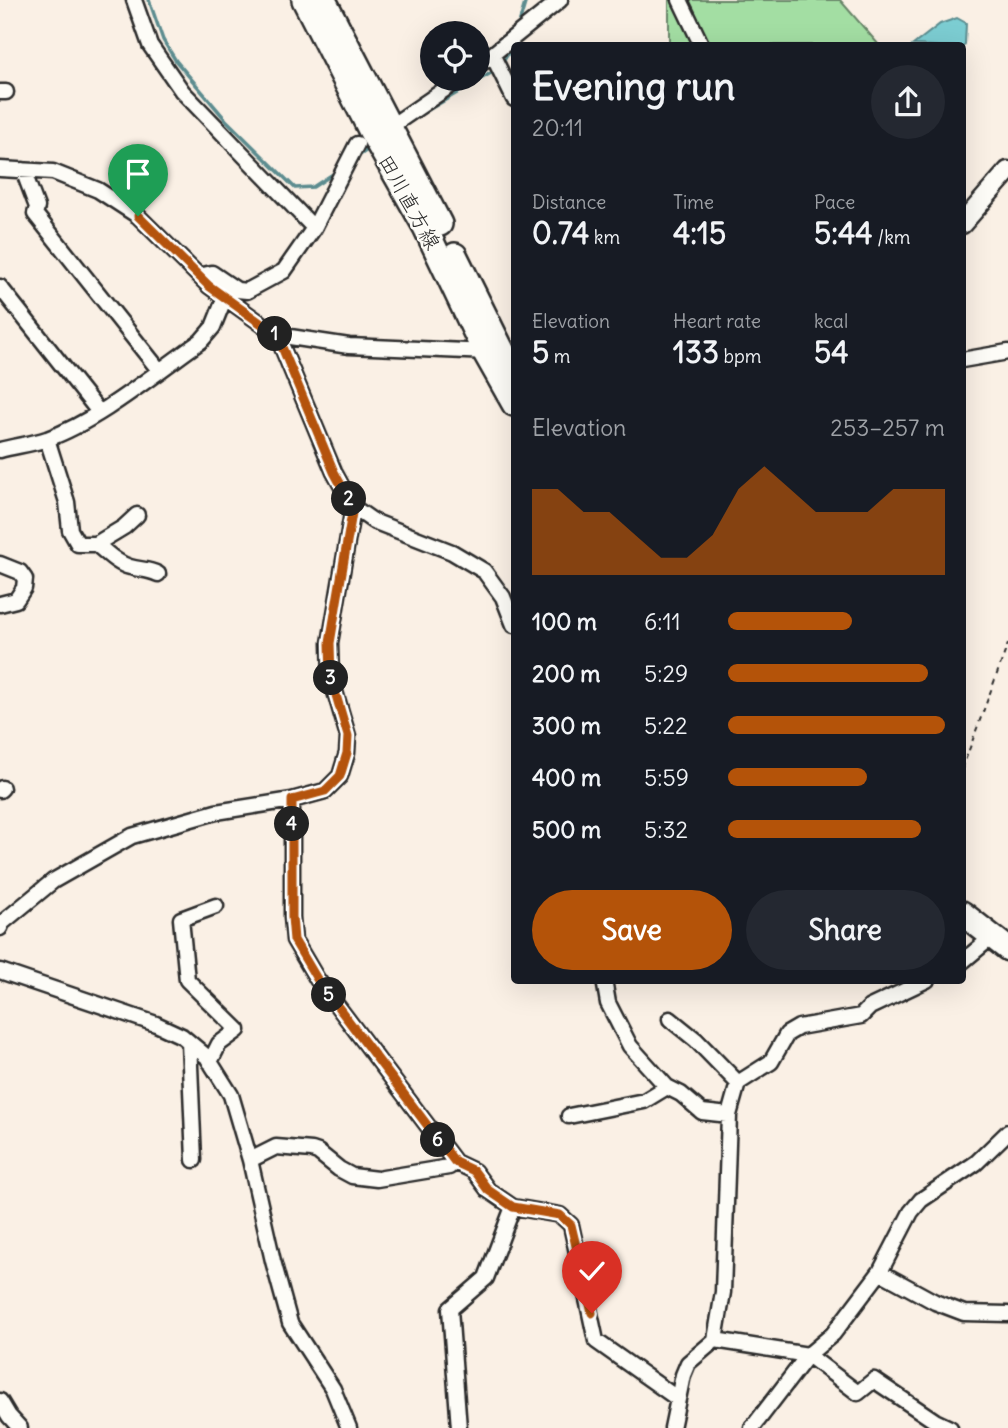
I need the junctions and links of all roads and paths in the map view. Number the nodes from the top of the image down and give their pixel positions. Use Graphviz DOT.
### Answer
graph roads {
  1 [pos="134,0"];
  2 [pos="304,0"];
  3 [pos="324,0"];
  4 [pos="560,0"];
  5 [pos="680,0"];
  6 [pos="700,42"];
  7 [pos="493,56"];
  8 [pos="490,58"];
  9 [pos="442,91"];
  10 [pos="511,93"];
  11 [pos="373,137"];
  12 [pos="0,169"];
  13 [pos="23,170"];
  14 [pos="1008,171"];
  15 [pos="966,219"];
  16 [pos="314,228"];
  17 [pos="199,276"];
  18 [pos="0,287"];
  19 [pos="225,298"];
  20 [pos="277,335"];
  21 [pos="1008,352"];
  22 [pos="504,358"];
  23 [pos="966,359"];
  24 [pos="159,370"];
  25 [pos="511,390"];
  26 [pos="99,412"];
  27 [pos="47,439"];
  28 [pos="0,450"];
  29 [pos="353,507"];
  30 [pos="137,514"];
  31 [pos="96,544"];
  32 [pos="0,564"];
  33 [pos="158,574"];
  34 [pos="0,604"];
  35 [pos="511,617"];
  36 [pos="1008,644"];
  37 [pos="966,758"];
  38 [pos="292,800"];
  39 [pos="216,906"];
  40 [pos="966,917"];
  41 [pos="0,928"];
  42 [pos="966,931"];
  43 [pos="995,944"];
  44 [pos="966,960"];
  45 [pos="1008,965"];
  46 [pos="0,971"];
  47 [pos="605,984"];
  48 [pos="919,984"];
  49 [pos="670,1018"];
  50 [pos="189,1042"];
  51 [pos="210,1062"];
  52 [pos="738,1083"];
  53 [pos="667,1087"];
  54 [pos="729,1115"];
  55 [pos="569,1116"];
  56 [pos="1008,1132"];
  57 [pos="194,1160"];
  58 [pos="250,1160"];
  59 [pos="455,1162"];
  60 [pos="513,1207"];
  61 [pos="880,1272"];
  62 [pos="1008,1314"];
  63 [pos="715,1340"];
  64 [pos="808,1355"];
  65 [pos="678,1399"];
  66 [pos="0,1401"];
  67 [pos="20,1428"];
  68 [pos="349,1428"];
  69 [pos="459,1428"];
  70 [pos="672,1428"];
  71 [pos="752,1428"];
  72 [pos="950,1428"];
  1 -- 16 [label="street"];
  2 -- 11 [label="main road, 田川直方線"];
  3 -- 11 [label="main road, 田川直方線"];
  4 -- 7 [label="street"];
  5 -- 6 [label="street"];
  7 -- 8 [label="street"];
  7 -- 10 [label="street"];
  9 -- 11 [label="street"];
  11 -- 16 [label="street"];
  11 -- 22 [label="main road, 田川直方線"];
  12 -- 13 [label="street"];
  13 -- 17 [label="street"];
  13 -- 24 [label="street"];
  14 -- 15 [label="street"];
  16 -- 17 [label="street"];
  17 -- 19 [label="street"];
  18 -- 26 [label="street"];
  19 -- 20 [label="street"];
  19 -- 24 [label="street"];
  20 -- 22 [label="street"];
  20 -- 29 [label="street"];
  21 -- 23 [label="street"];
  22 -- 25 [label="main road, 田川直方線"];
  24 -- 26 [label="street"];
  26 -- 27 [label="street"];
  27 -- 28 [label="street"];
  27 -- 31 [label="street"];
  29 -- 35 [label="street"];
  29 -- 38 [label="street"];
  30 -- 31 [label="street"];
  31 -- 33 [label="street"];
  32 -- 34 [label="street"];
  36 -- 37 [label="path"];
  38 -- 41 [label="street"];
  38 -- 59 [label="street"];
  39 -- 51 [label="street"];
  40 -- 43 [label="main road"];
  42 -- 43 [label="main road"];
  43 -- 44 [label="street"];
  43 -- 45 [label="main road"];
  46 -- 50 [label="street"];
  47 -- 53 [label="street"];
  48 -- 52 [label="street"];
  49 -- 52 [label="street"];
  50 -- 51 [label="street"];
  50 -- 57 [label="street"];
  51 -- 58 [label="street"];
  52 -- 54 [label="street"];
  53 -- 54 [label="street"];
  53 -- 55 [label="street"];
  54 -- 63 [label="street"];
  56 -- 61 [label="street"];
  58 -- 59 [label="street"];
  58 -- 68 [label="street"];
  59 -- 60 [label="street"];
  60 -- 65 [label="street"];
  60 -- 69 [label="street"];
  61 -- 62 [label="street"];
  61 -- 64 [label="street"];
  63 -- 64 [label="street"];
  63 -- 65 [label="street"];
  64 -- 71 [label="street"];
  64 -- 72 [label="street"];
  65 -- 70 [label="street"];
  66 -- 67 [label="street"];
}
